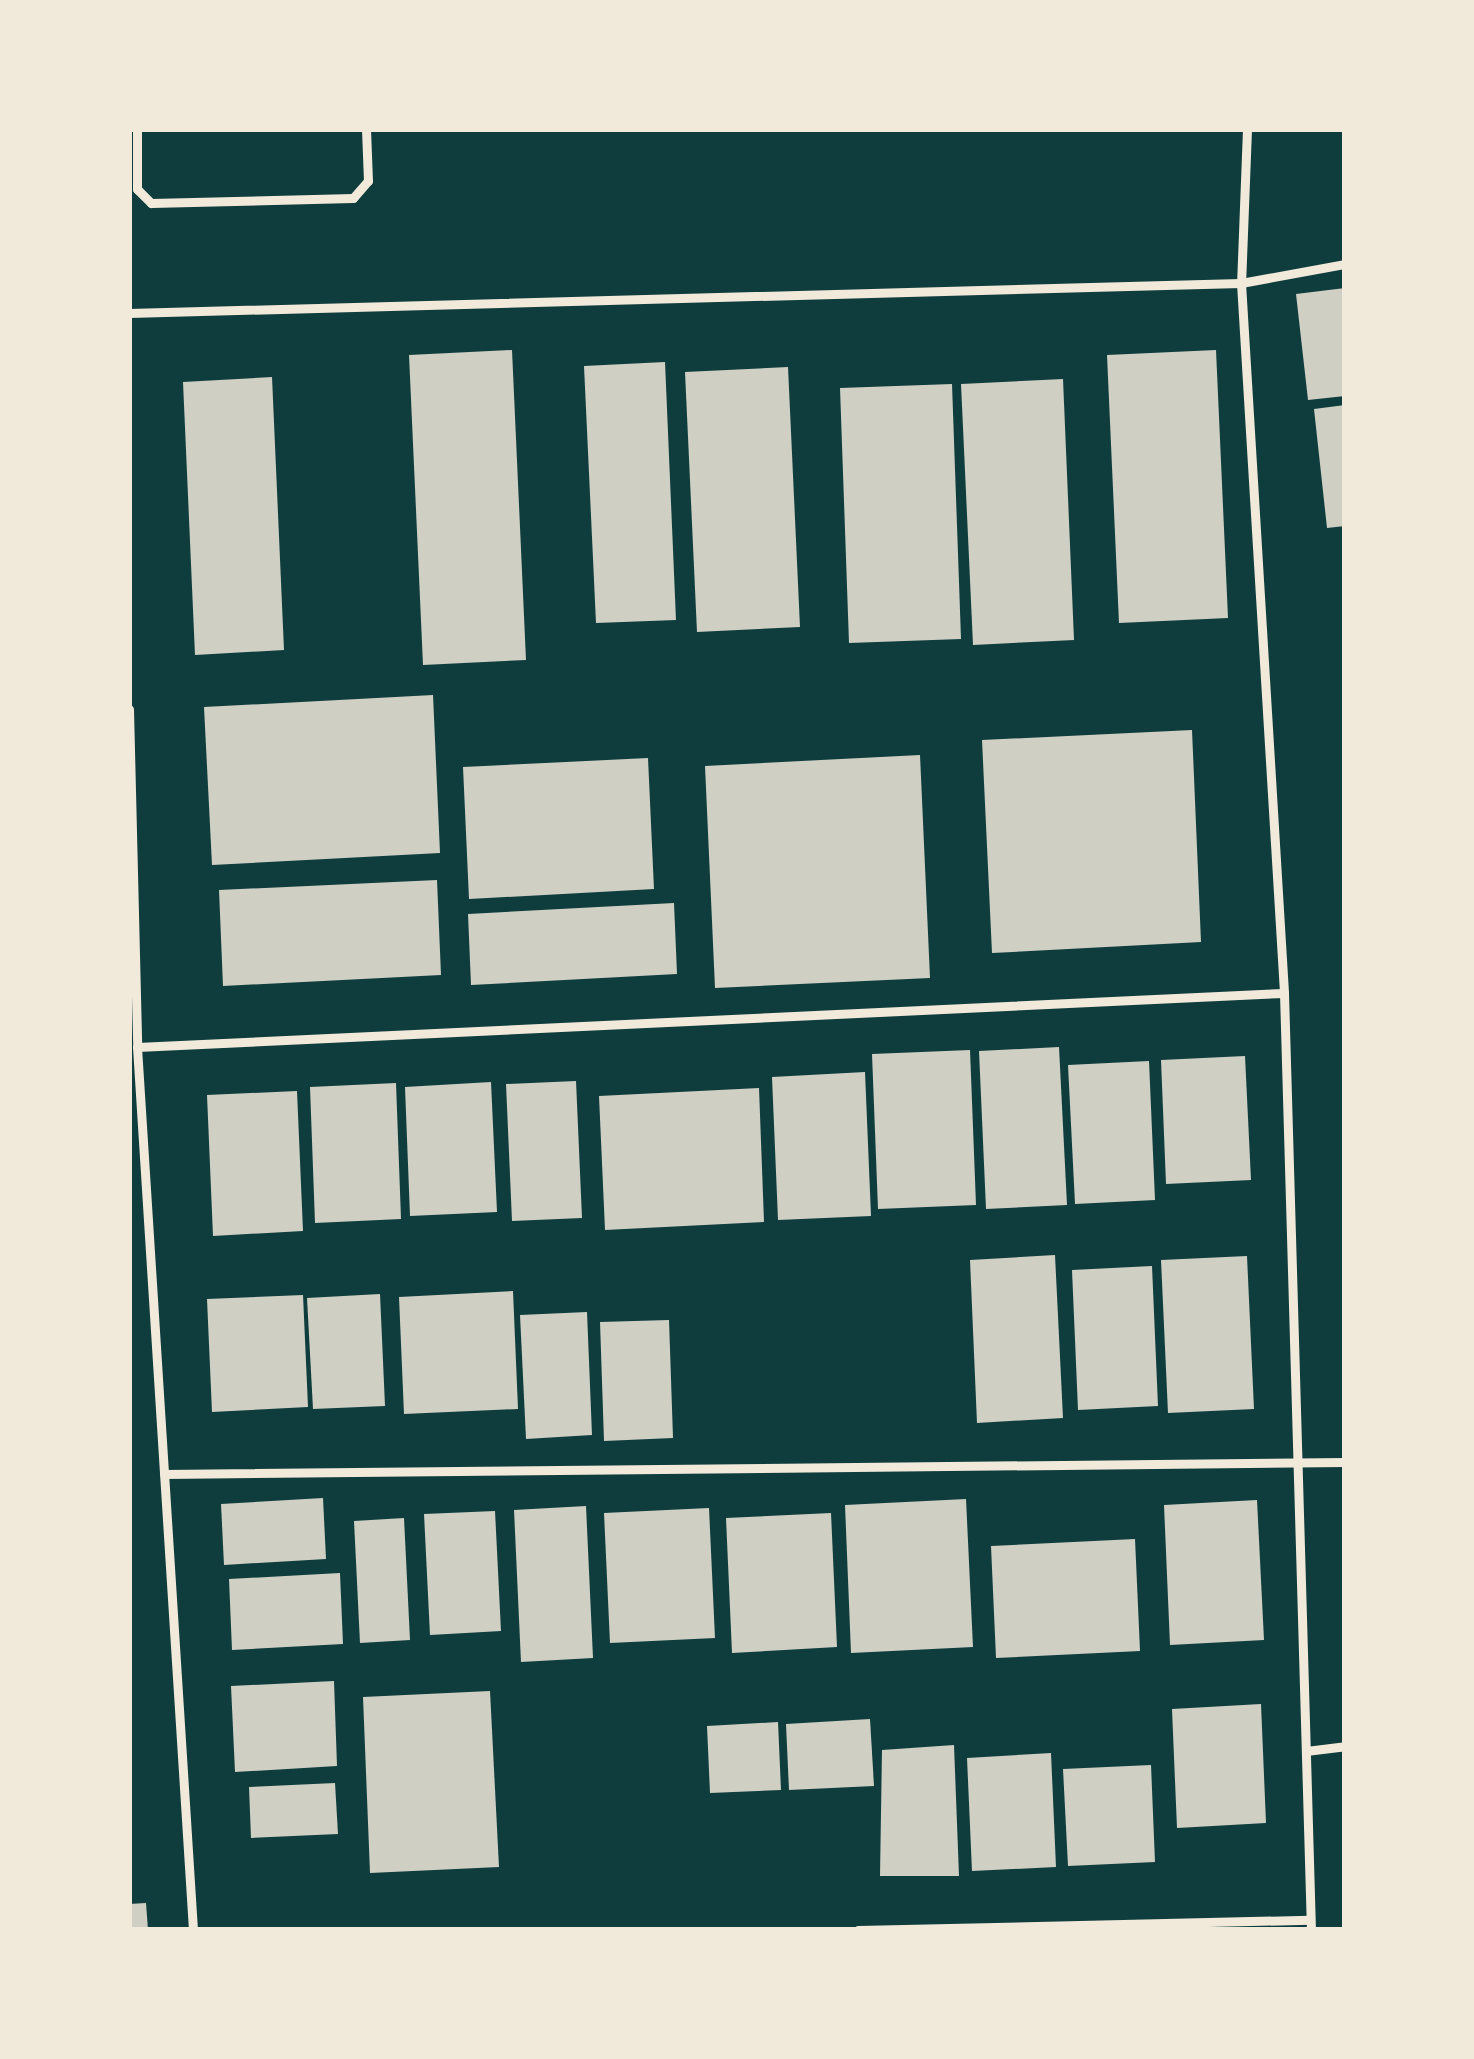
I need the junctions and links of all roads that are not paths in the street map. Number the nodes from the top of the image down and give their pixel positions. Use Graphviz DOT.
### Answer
graph roads {
  1 [pos="137,129"];
  2 [pos="366,129"];
  3 [pos="1247,129"];
  4 [pos="1345,264"];
  5 [pos="1241,284"];
  6 [pos="129,314"];
  7 [pos="129,709"];
  8 [pos="1284,993"];
  9 [pos="137,1047"];
  10 [pos="1299,1460"];
  11 [pos="1345,1462"];
  12 [pos="164,1474"];
  13 [pos="1345,1746"];
  14 [pos="1306,1751"];
  15 [pos="1311,1925"];
  16 [pos="193,1930"];
  17 [pos="858,1930"];
  1 -- 2 [label="lane"];
  3 -- 5 [label="lane"];
  4 -- 5 [label="lane"];
  5 -- 6 [label="lane"];
  5 -- 8 [label="lane"];
  7 -- 9 [label="lane"];
  8 -- 9 [label="lane"];
  8 -- 10 [label="lane"];
  9 -- 12 [label="lane"];
  10 -- 11 [label="lane"];
  10 -- 12 [label="lane"];
  10 -- 14 [label="lane"];
  12 -- 16 [label="lane"];
  13 -- 14 [label="lane"];
  14 -- 15 [label="lane"];
  15 -- 17 [label="lane"];
}
